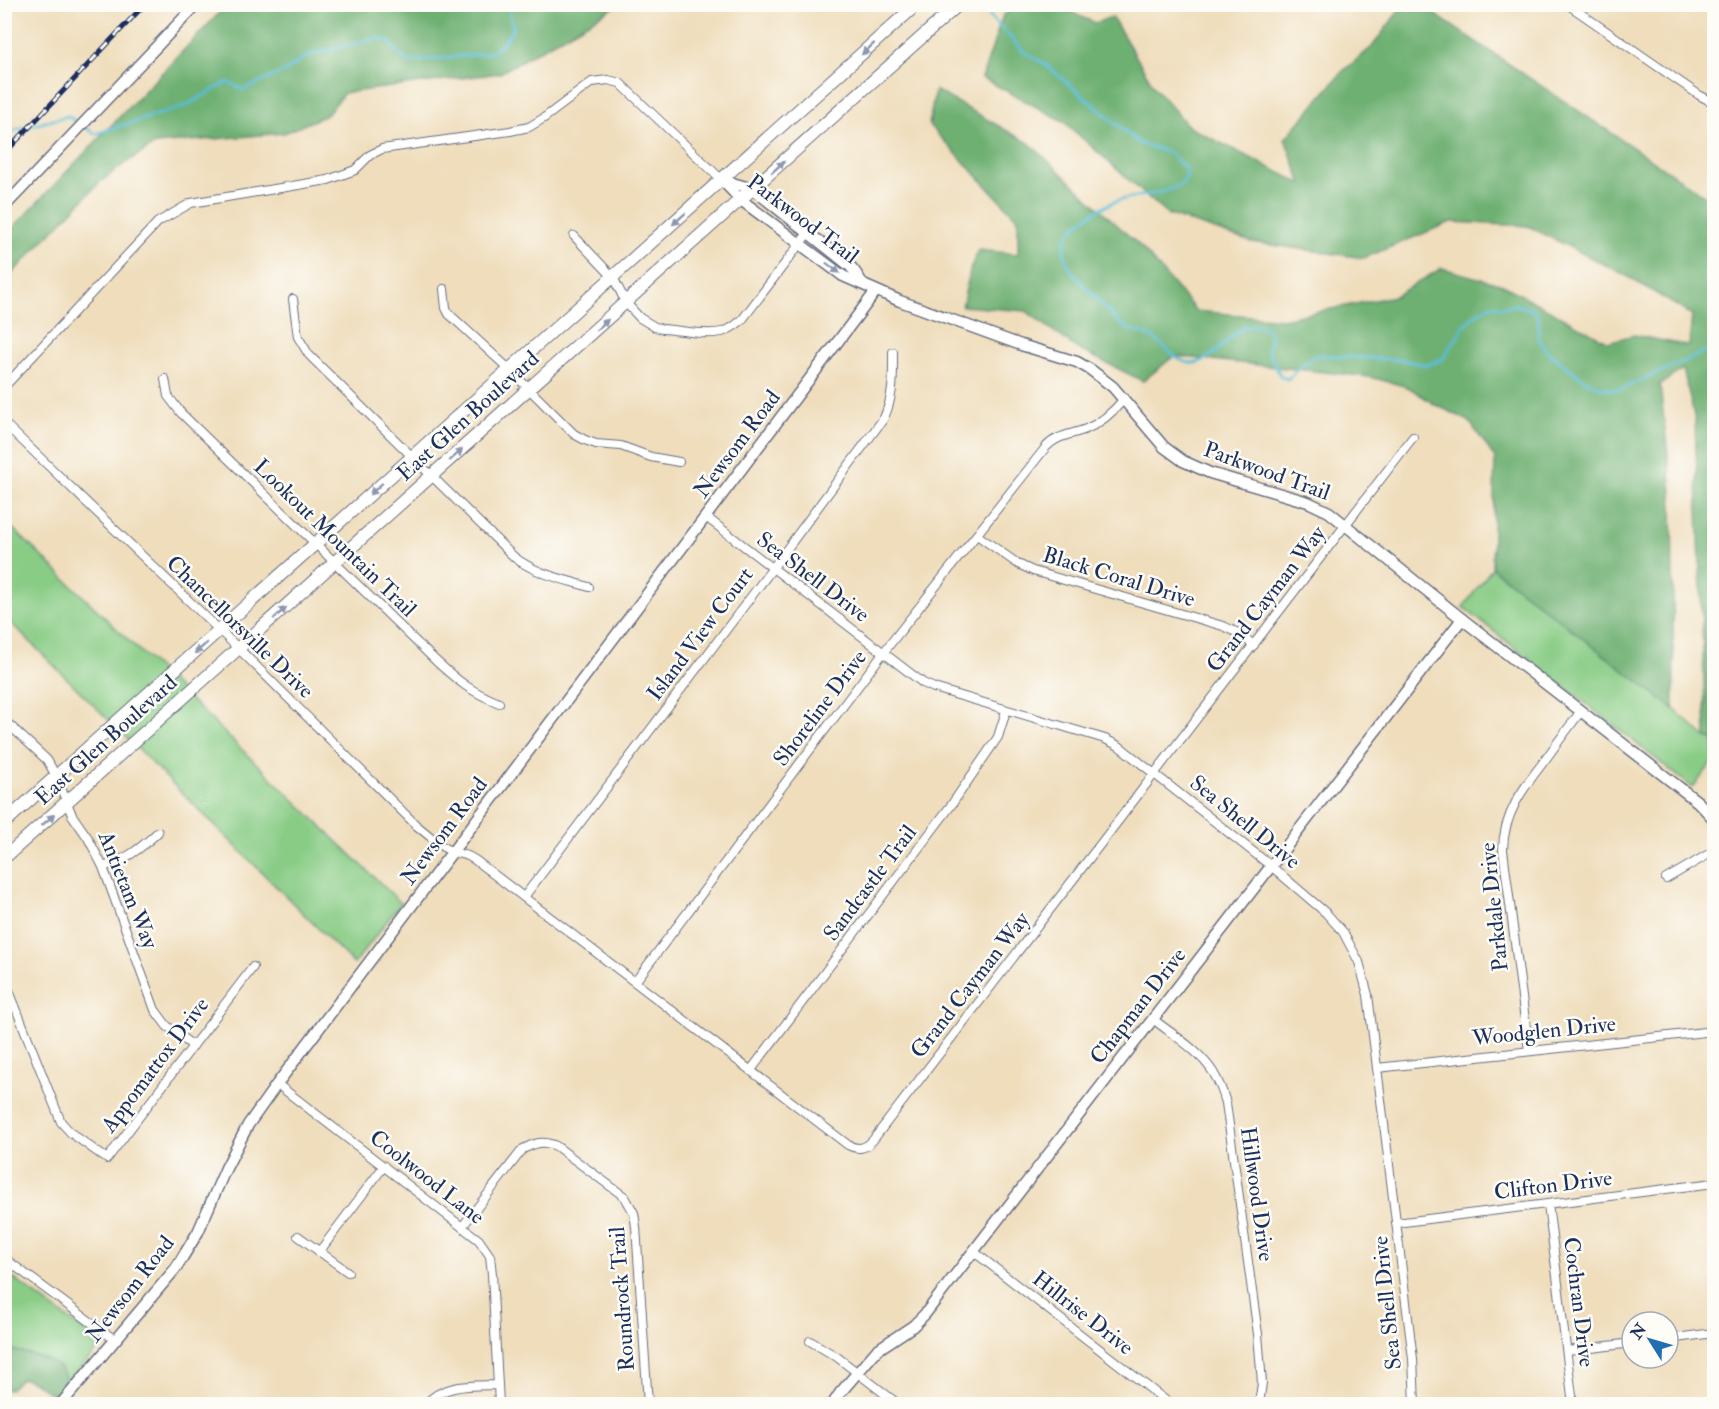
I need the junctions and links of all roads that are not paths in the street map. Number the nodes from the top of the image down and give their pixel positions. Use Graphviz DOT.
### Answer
graph roads {
  1 [pos="197,4"];
  2 [pos="959,4"];
  3 [pos="1567,4"];
  4 [pos="914,7"];
  5 [pos="1714,103"];
  6 [pos="722,180"];
  7 [pos="753,189"];
  8 [pos="741,200"];
  9 [pos="4,207"];
  10 [pos="808,233"];
  11 [pos="574,236"];
  12 [pos="800,244"];
  13 [pos="613,277"];
  14 [pos="862,284"];
  15 [pos="444,289"];
  16 [pos="876,291"];
  17 [pos="293,300"];
  18 [pos="626,303"];
  19 [pos="893,352"];
  20 [pos="510,370"];
  21 [pos="165,379"];
  22 [pos="4,387"];
  23 [pos="530,389"];
  24 [pos="1124,399"];
  25 [pos="4,423"];
  26 [pos="1413,437"];
  27 [pos="413,456"];
  28 [pos="679,462"];
  29 [pos="432,476"];
  30 [pos="706,517"];
  31 [pos="1346,525"];
  32 [pos="977,534"];
  33 [pos="316,543"];
  34 [pos="336,563"];
  35 [pos="772,569"];
  36 [pos="589,587"];
  37 [pos="1462,619"];
  38 [pos="219,631"];
  39 [pos="1254,645"];
  40 [pos="239,650"];
  41 [pos="884,653"];
  42 [pos="500,703"];
  43 [pos="1006,711"];
  44 [pos="1581,711"];
  45 [pos="4,720"];
  46 [pos="1155,773"];
  47 [pos="56,776"];
  48 [pos="66,804"];
  49 [pos="1714,819"];
  50 [pos="4,823"];
  51 [pos="158,832"];
  52 [pos="1714,851"];
  53 [pos="453,852"];
  54 [pos="4,858"];
  55 [pos="1271,866"];
  56 [pos="103,867"];
  57 [pos="1666,879"];
  58 [pos="524,897"];
  59 [pos="253,967"];
  60 [pos="4,978"];
  61 [pos="635,982"];
  62 [pos="1153,1019"];
  63 [pos="1714,1031"];
  64 [pos="193,1047"];
  65 [pos="1529,1051"];
  66 [pos="1377,1068"];
  67 [pos="751,1070"];
  68 [pos="277,1084"];
  69 [pos="384,1166"];
  70 [pos="1714,1183"];
  71 [pos="1548,1204"];
  72 [pos="1396,1223"];
  73 [pos="462,1227"];
  74 [pos="298,1236"];
  75 [pos="973,1251"];
  76 [pos="319,1252"];
  77 [pos="4,1258"];
  78 [pos="348,1272"];
  79 [pos="1714,1333"];
  80 [pos="1680,1337"];
  81 [pos="115,1340"];
  82 [pos="810,1341"];
  83 [pos="1620,1345"];
  84 [pos="1567,1352"];
  85 [pos="858,1374"];
  86 [pos="498,1385"];
  87 [pos="64,1403"];
  88 [pos="426,1404"];
  89 [pos="499,1404"];
  90 [pos="648,1404"];
  91 [pos="833,1404"];
  92 [pos="898,1404"];
  93 [pos="1170,1404"];
  94 [pos="1259,1404"];
  95 [pos="1415,1404"];
  96 [pos="1573,1404"];
  1 -- 9 [label="street"];
  7 -- 2 [label="main road, East Glen Boulevard, one-way"];
  3 -- 5 [label="street"];
  4 -- 6 [label="main road, East Glen Boulevard, one-way"];
  6 -- 7 [label="street, Parkwood Trail"];
  6 -- 8 [label="street, Parkwood Trail"];
  6 -- 13 [label="main road, East Glen Boulevard, one-way"];
  6 -- 22 [label="street"];
  7 -- 8 [label="main road, East Glen Boulevard"];
  7 -- 10 [label="street, Parkwood Trail"];
  8 -- 12 [label="street, Parkwood Trail"];
  8 -- 18 [label="main road, East Glen Boulevard"];
  10 -- 12 [label="street"];
  10 -- 14 [label="street, Parkwood Trail"];
  11 -- 13 [label="street"];
  12 -- 14 [label="street, Parkwood Trail, one-way"];
  12 -- 18 [label="street"];
  13 -- 18 [label="street"];
  13 -- 20 [label="main road, East Glen Boulevard"];
  14 -- 16 [label="street, Parkwood Trail"];
  15 -- 20 [label="street"];
  16 -- 24 [label="street, Parkwood Trail"];
  16 -- 30 [label="street, Newsom Road"];
  17 -- 27 [label="street"];
  23 -- 18 [label="main road, East Glen Boulevard, one-way"];
  19 -- 35 [label="street, Island View Court"];
  20 -- 23 [label="street"];
  20 -- 27 [label="main road, East Glen Boulevard"];
  21 -- 33 [label="street, Lookout Mountain Trail"];
  23 -- 28 [label="street"];
  29 -- 23 [label="main road, East Glen Boulevard, one-way"];
  24 -- 31 [label="street, Parkwood Trail"];
  24 -- 32 [label="street, Shoreline Drive"];
  25 -- 38 [label="street, Chancellorsville Drive"];
  26 -- 31 [label="street, Grand Cayman Way"];
  27 -- 29 [label="street"];
  27 -- 33 [label="main road, East Glen Boulevard, one-way"];
  29 -- 34 [label="main road, East Glen Boulevard"];
  29 -- 36 [label="street"];
  30 -- 35 [label="street, Sea Shell Drive"];
  30 -- 53 [label="street, Newsom Road"];
  31 -- 37 [label="street, Parkwood Trail"];
  31 -- 39 [label="street, Grand Cayman Way"];
  32 -- 39 [label="street, Black Coral Drive"];
  32 -- 41 [label="street, Shoreline Drive"];
  33 -- 34 [label="street, Lookout Mountain Trail"];
  33 -- 38 [label="main road, East Glen Boulevard"];
  40 -- 34 [label="main road, East Glen Boulevard, one-way"];
  34 -- 42 [label="street, Lookout Mountain Trail"];
  35 -- 41 [label="street, Sea Shell Drive"];
  35 -- 58 [label="street, Island View Court"];
  37 -- 44 [label="street, Parkwood Trail"];
  37 -- 55 [label="street, Chapman Drive"];
  38 -- 40 [label="street, Chancellorsville Drive"];
  38 -- 47 [label="main road, East Glen Boulevard, one-way"];
  39 -- 46 [label="street, Grand Cayman Way"];
  40 -- 48 [label="main road, East Glen Boulevard"];
  40 -- 53 [label="street, Chancellorsville Drive"];
  41 -- 43 [label="street, Sea Shell Drive"];
  41 -- 61 [label="street, Shoreline Drive"];
  43 -- 46 [label="street, Sea Shell Drive"];
  43 -- 67 [label="street, Sandcastle Trail"];
  44 -- 49 [label="street, Parkwood Trail"];
  44 -- 65 [label="street, Parkdale Drive"];
  45 -- 47 [label="street, Antietam Way"];
  46 -- 55 [label="street, Sea Shell Drive"];
  46 -- 67 [label="street, Grand Cayman Way"];
  47 -- 48 [label="street, Antietam Way"];
  47 -- 50 [label="main road, East Glen Boulevard"];
  54 -- 48 [label="main road, East Glen Boulevard, one-way"];
  48 -- 56 [label="street, Antietam Way"];
  51 -- 56 [label="street"];
  52 -- 57 [label="street"];
  53 -- 58 [label="street, Grand Cayman Way"];
  53 -- 68 [label="street, Newsom Road"];
  55 -- 62 [label="street, Chapman Drive"];
  55 -- 66 [label="street, Sea Shell Drive"];
  56 -- 64 [label="street, Antietam Way"];
  58 -- 61 [label="street, Grand Cayman Way"];
  59 -- 64 [label="street, Appomattox Drive"];
  60 -- 64 [label="street, Appomattox Drive"];
  61 -- 67 [label="street, Grand Cayman Way"];
  62 -- 75 [label="street, Chapman Drive"];
  62 -- 94 [label="street, Hillwood Drive"];
  63 -- 65 [label="street, Woodglen Drive"];
  65 -- 66 [label="street, Woodglen Drive"];
  66 -- 72 [label="street, Sea Shell Drive"];
  68 -- 69 [label="street, Coolwood Lane"];
  68 -- 81 [label="street, Newsom Road"];
  69 -- 73 [label="street, Coolwood Lane"];
  69 -- 76 [label="street"];
  70 -- 71 [label="street, Clifton Drive"];
  71 -- 72 [label="street, Clifton Drive"];
  71 -- 84 [label="street, Cochran Drive"];
  72 -- 95 [label="street, Sea Shell Drive"];
  73 -- 86 [label="street, Coolwood Lane"];
  73 -- 90 [label="street, Roundrock Trail"];
  74 -- 76 [label="street"];
  75 -- 85 [label="street, Chapman Drive"];
  75 -- 93 [label="street, Hillrise Drive"];
  76 -- 78 [label="street"];
  77 -- 81 [label="street"];
  79 -- 80 [label="street"];
  81 -- 87 [label="street, Newsom Road"];
  82 -- 85 [label="street"];
  83 -- 84 [label="street"];
  84 -- 96 [label="street, Cochran Drive"];
  85 -- 91 [label="street, Chapman Drive"];
  85 -- 92 [label="street"];
  86 -- 88 [label="street"];
  86 -- 89 [label="street, Coolwood Lane"];
}
